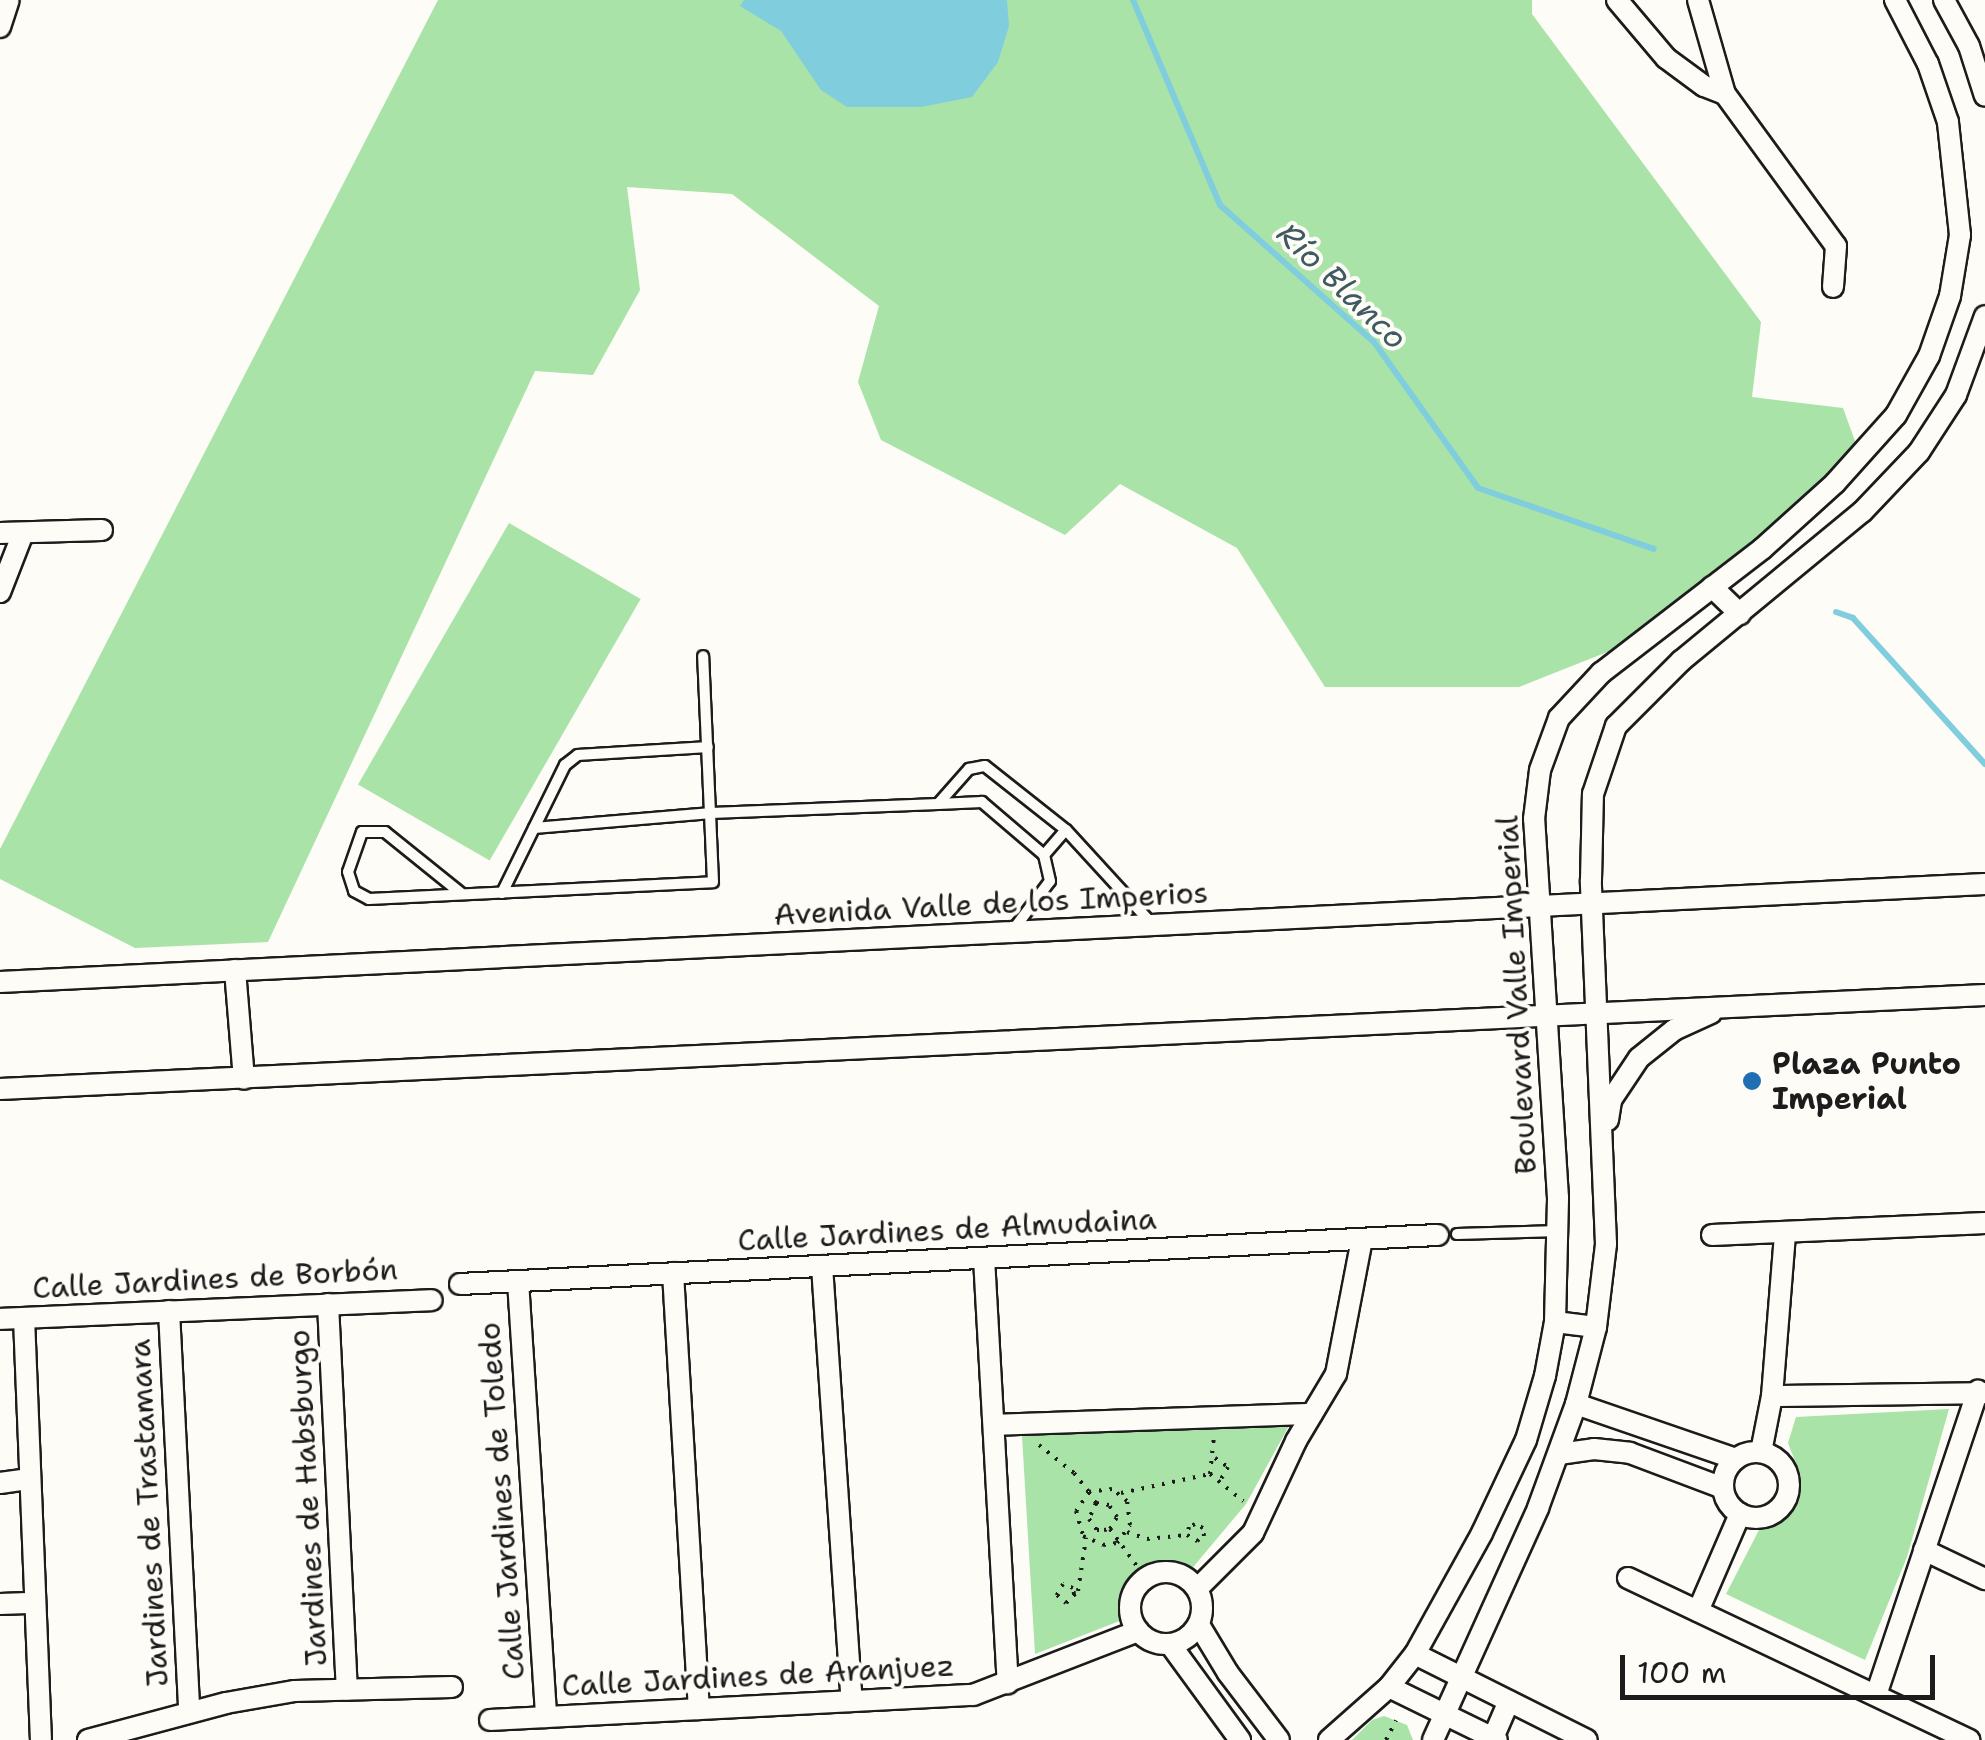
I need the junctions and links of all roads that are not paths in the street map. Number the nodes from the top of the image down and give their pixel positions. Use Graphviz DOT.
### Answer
graph roads {
  1 [pos="9,0"];
  2 [pos="1617,0"];
  3 [pos="1698,0"];
  4 [pos="1895,0"];
  5 [pos="1944,0"];
  6 [pos="0,27"];
  7 [pos="1726,94"];
  8 [pos="1985,96"];
  9 [pos="1833,288"];
  10 [pos="1985,316"];
  11 [pos="102,530"];
  12 [pos="0,533"];
  13 [pos="23,533"];
  14 [pos="1712,586"];
  15 [pos="0,592"];
  16 [pos="1740,614"];
  17 [pos="703,656"];
  18 [pos="708,747"];
  19 [pos="938,804"];
  20 [pos="711,813"];
  21 [pos="534,828"];
  22 [pos="1066,830"];
  23 [pos="1044,854"];
  24 [pos="1985,884"];
  25 [pos="502,892"];
  26 [pos="462,894"];
  27 [pos="1593,904"];
  28 [pos="1537,907"];
  29 [pos="1153,926"];
  30 [pos="1011,932"];
  31 [pos="234,970"];
  32 [pos="0,982"];
  33 [pos="1985,996"];
  34 [pos="1724,1007"];
  35 [pos="1599,1013"];
  36 [pos="1545,1016"];
  37 [pos="244,1079"];
  38 [pos="0,1090"];
  39 [pos="1602,1146"];
  40 [pos="1985,1223"];
  41 [pos="1558,1232"];
  42 [pos="1785,1233"];
  43 [pos="1447,1235"];
  44 [pos="1712,1236"];
  45 [pos="1362,1239"];
  46 [pos="984,1258"];
  47 [pos="822,1266"];
  48 [pos="673,1274"];
  49 [pos="518,1281"];
  50 [pos="460,1284"];
  51 [pos="432,1300"];
  52 [pos="328,1304"];
  53 [pos="169,1311"];
  54 [pos="24,1318"];
  55 [pos="0,1319"];
  56 [pos="1554,1322"];
  57 [pos="1596,1327"];
  58 [pos="1982,1392"];
  59 [pos="1772,1396"];
  60 [pos="1576,1404"];
  61 [pos="1312,1414"];
  62 [pos="994,1425"];
  63 [pos="1639,1426"];
  64 [pos="1761,1452"];
  65 [pos="1559,1454"];
  66 [pos="1630,1454"];
  67 [pos="1736,1459"];
  68 [pos="30,1479"];
  69 [pos="0,1483"];
  70 [pos="1723,1488"];
  71 [pos="1740,1514"];
  72 [pos="1924,1550"];
  73 [pos="1628,1578"];
  74 [pos="1985,1579"];
  75 [pos="1197,1588"];
  76 [pos="35,1603"];
  77 [pos="0,1604"];
  78 [pos="1698,1611"];
  79 [pos="1199,1625"];
  80 [pos="1138,1631"];
  81 [pos="1170,1644"];
  82 [pos="1415,1654"];
  83 [pos="1464,1678"];
  84 [pos="1008,1683"];
  85 [pos="452,1687"];
  86 [pos="1388,1687"];
  87 [pos="347,1690"];
  88 [pos="1876,1696"];
  89 [pos="852,1700"];
  90 [pos="1509,1700"];
  91 [pos="699,1709"];
  92 [pos="190,1712"];
  93 [pos="1259,1713"];
  94 [pos="1446,1715"];
  95 [pos="546,1717"];
  96 [pos="490,1720"];
  97 [pos="1236,1736"];
  98 [pos="1495,1739"];
  99 [pos="41,1740"];
  100 [pos="88,1740"];
  101 [pos="1279,1740"];
  102 [pos="1329,1740"];
  103 [pos="1433,1740"];
  104 [pos="1587,1740"];
  105 [pos="1969,1740"];
  1 -- 6 [label="street"];
  2 -- 7 [label="street"];
  3 -- 7 [label="street"];
  4 -- 14 [label="street, Boulevard Valle Imperial"];
  5 -- 8 [label="street"];
  7 -- 9 [label="street"];
  10 -- 16 [label="street"];
  11 -- 13 [label="street"];
  12 -- 13 [label="street"];
  13 -- 15 [label="street"];
  14 -- 16 [label="street"];
  14 -- 28 [label="street, Boulevard Valle Imperial"];
  16 -- 27 [label="street"];
  17 -- 18 [label="lane"];
  18 -- 20 [label="lane"];
  18 -- 21 [label="lane"];
  19 -- 20 [label="lane"];
  19 -- 22 [label="lane"];
  19 -- 23 [label="lane"];
  20 -- 21 [label="lane"];
  20 -- 25 [label="lane"];
  21 -- 25 [label="lane"];
  22 -- 23 [label="lane"];
  22 -- 29 [label="lane"];
  23 -- 30 [label="lane"];
  24 -- 27 [label="street, Avenida Valle de los Imperios"];
  25 -- 26 [label="lane"];
  26 -- 26 [label="lane"];
  27 -- 28 [label="street, Avenida Valle de los Imperios"];
  27 -- 35 [label="street"];
  28 -- 29 [label="street, Avenida Valle de los Imperios"];
  28 -- 36 [label="street, Boulevard Valle Imperial"];
  29 -- 30 [label="street, Avenida Valle de los Imperios"];
  30 -- 31 [label="street, Avenida Valle de los Imperios"];
  31 -- 32 [label="street, Avenida Valle de los Imperios"];
  31 -- 37 [label="street"];
  33 -- 34 [label="street"];
  34 -- 35 [label="street"];
  34 -- 39 [label="street"];
  35 -- 36 [label="street"];
  35 -- 39 [label="street"];
  36 -- 37 [label="street"];
  36 -- 41 [label="street, Boulevard Valle Imperial"];
  37 -- 38 [label="street"];
  39 -- 57 [label="street"];
  40 -- 42 [label="street"];
  41 -- 43 [label="lane"];
  41 -- 56 [label="street, Boulevard Valle Imperial"];
  42 -- 44 [label="street"];
  42 -- 59 [label="street"];
  43 -- 45 [label="street, Calle Jardines de Almudaina"];
  45 -- 46 [label="street, Calle Jardines de Almudaina"];
  45 -- 61 [label="street"];
  46 -- 47 [label="street, Calle Jardines de Almudaina"];
  46 -- 62 [label="street"];
  47 -- 48 [label="street, Calle Jardines de Almudaina"];
  47 -- 89 [label="street"];
  48 -- 49 [label="street, Calle Jardines de Almudaina"];
  48 -- 91 [label="street"];
  49 -- 50 [label="street, Calle Jardines de Almudaina"];
  49 -- 95 [label="street, Calle Jardines de Toledo"];
  51 -- 52 [label="street, Calle Jardines de Borbón"];
  52 -- 53 [label="street, Calle Jardines de Borbón"];
  52 -- 87 [label="street, Jardines de Habsburgo"];
  53 -- 54 [label="street, Calle Jardines de Borbón"];
  53 -- 92 [label="street, Jardines de Trastamara"];
  54 -- 55 [label="street, Calle Jardines de Borbón"];
  54 -- 68 [label="street"];
  56 -- 57 [label="street"];
  56 -- 82 [label="street, Boulevard Valle Imperial"];
  57 -- 60 [label="street"];
  58 -- 59 [label="street"];
  58 -- 72 [label="street"];
  59 -- 64 [label="street"];
  60 -- 63 [label="street"];
  60 -- 65 [label="street"];
  61 -- 62 [label="street"];
  61 -- 75 [label="street"];
  62 -- 84 [label="street"];
  63 -- 66 [label="street"];
  63 -- 67 [label="street"];
  64 -- 67 [label="street"];
  64 -- 71 [label="street"];
  65 -- 66 [label="street"];
  65 -- 83 [label="street"];
  66 -- 70 [label="street"];
  67 -- 70 [label="street"];
  68 -- 69 [label="street"];
  68 -- 76 [label="street"];
  70 -- 71 [label="street"];
  71 -- 78 [label="street"];
  72 -- 74 [label="street"];
  72 -- 88 [label="street"];
  73 -- 78 [label="street"];
  75 -- 79 [label="street"];
  75 -- 80 [label="street"];
  76 -- 77 [label="street"];
  76 -- 99 [label="street"];
  78 -- 88 [label="street"];
  79 -- 81 [label="street"];
  79 -- 93 [label="street"];
  80 -- 81 [label="street"];
  80 -- 84 [label="street, Calle Jardines de Aranjuez"];
  81 -- 97 [label="street"];
  82 -- 83 [label="street"];
  82 -- 86 [label="street, Boulevard Valle Imperial"];
  83 -- 90 [label="street"];
  83 -- 94 [label="street"];
  84 -- 89 [label="street, Calle Jardines de Aranjuez"];
  85 -- 87 [label="street"];
  86 -- 94 [label="street"];
  86 -- 102 [label="street, Boulevard Valle Imperial"];
  87 -- 92 [label="street"];
  88 -- 105 [label="street"];
  89 -- 91 [label="street, Calle Jardines de Aranjuez"];
  90 -- 98 [label="street"];
  90 -- 104 [label="street"];
  91 -- 95 [label="street, Calle Jardines de Aranjuez"];
  92 -- 100 [label="street"];
  93 -- 97 [label="street"];
  93 -- 101 [label="street"];
  94 -- 98 [label="street"];
  94 -- 103 [label="street"];
  95 -- 96 [label="street, Calle Jardines de Aranjuez"];
}
